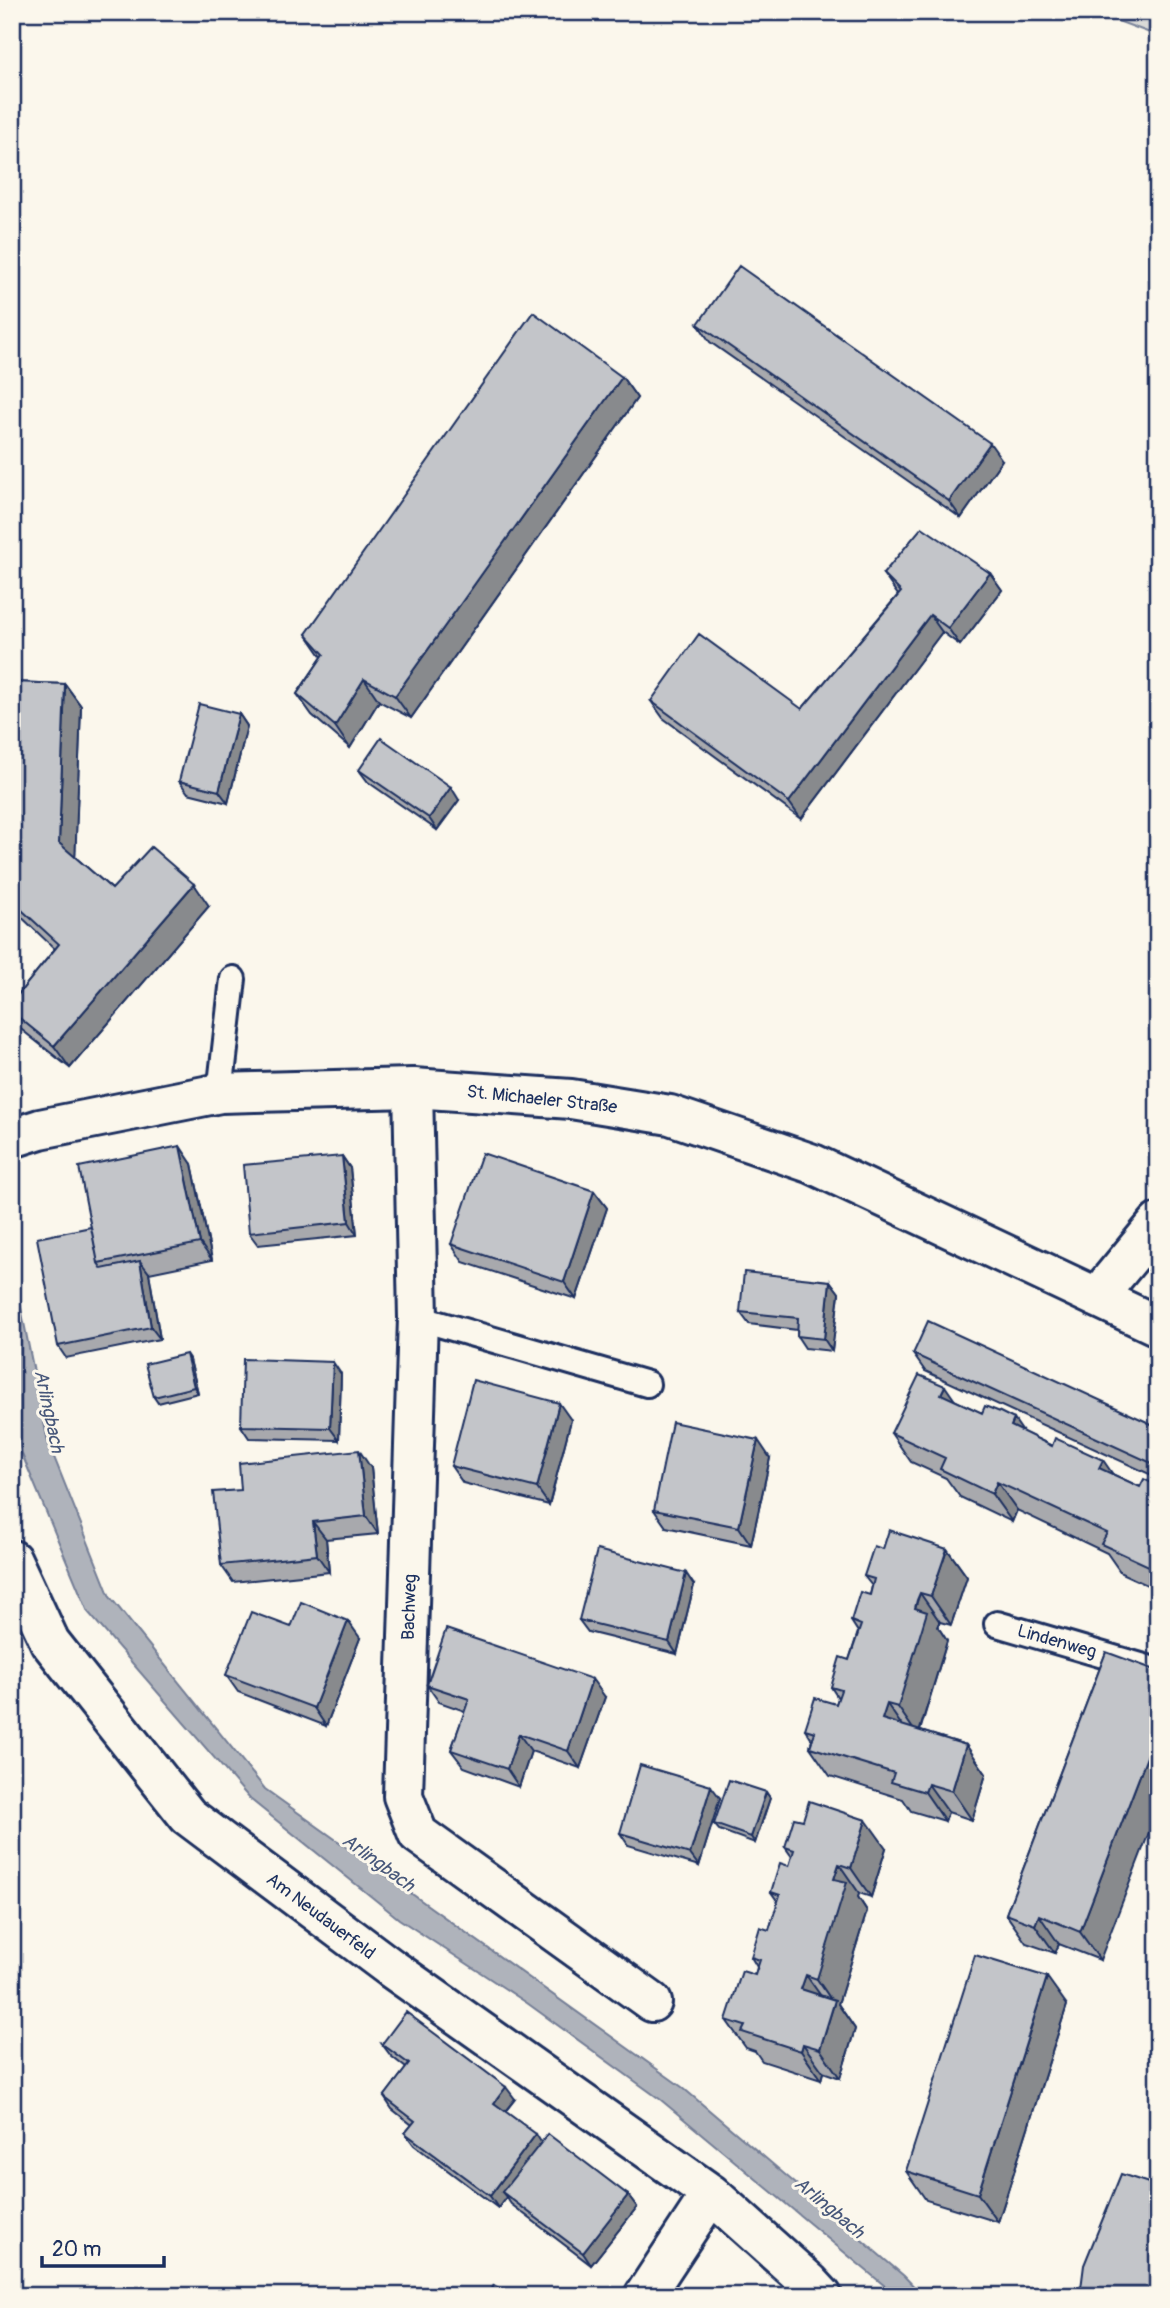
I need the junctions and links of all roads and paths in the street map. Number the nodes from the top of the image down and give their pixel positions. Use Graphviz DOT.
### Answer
graph roads {
  1 [pos="233,979"];
  2 [pos="414,1088"];
  3 [pos="220,1093"];
  4 [pos="26,1134"];
  5 [pos="1158,1223"];
  6 [pos="1097,1297"];
  7 [pos="418,1318"];
  8 [pos="1158,1326"];
  9 [pos="647,1384"];
  10 [pos="12,1560"];
  11 [pos="997,1623"];
  12 [pos="1158,1671"];
  13 [pos="652,2002"];
  14 [pos="711,2194"];
  15 [pos="644,2296"];
  16 [pos="822,2296"];
  1 -- 3 [label="lane"];
  2 -- 3 [label="street, St. Michaeler Straße"];
  2 -- 6 [label="street, St. Michaeler Straße"];
  2 -- 7 [label="street, Bachweg"];
  3 -- 4 [label="street, St. Michaeler Straße"];
  5 -- 6 [label="street"];
  6 -- 8 [label="street, St. Michaeler Straße"];
  7 -- 9 [label="lane"];
  7 -- 13 [label="street, Bachweg"];
  10 -- 14 [label="street, Am Neudauerfeld"];
  11 -- 12 [label="lane, Lindenweg"];
  14 -- 15 [label="street"];
  14 -- 16 [label="street, Am Neudauerfeld"];
}
